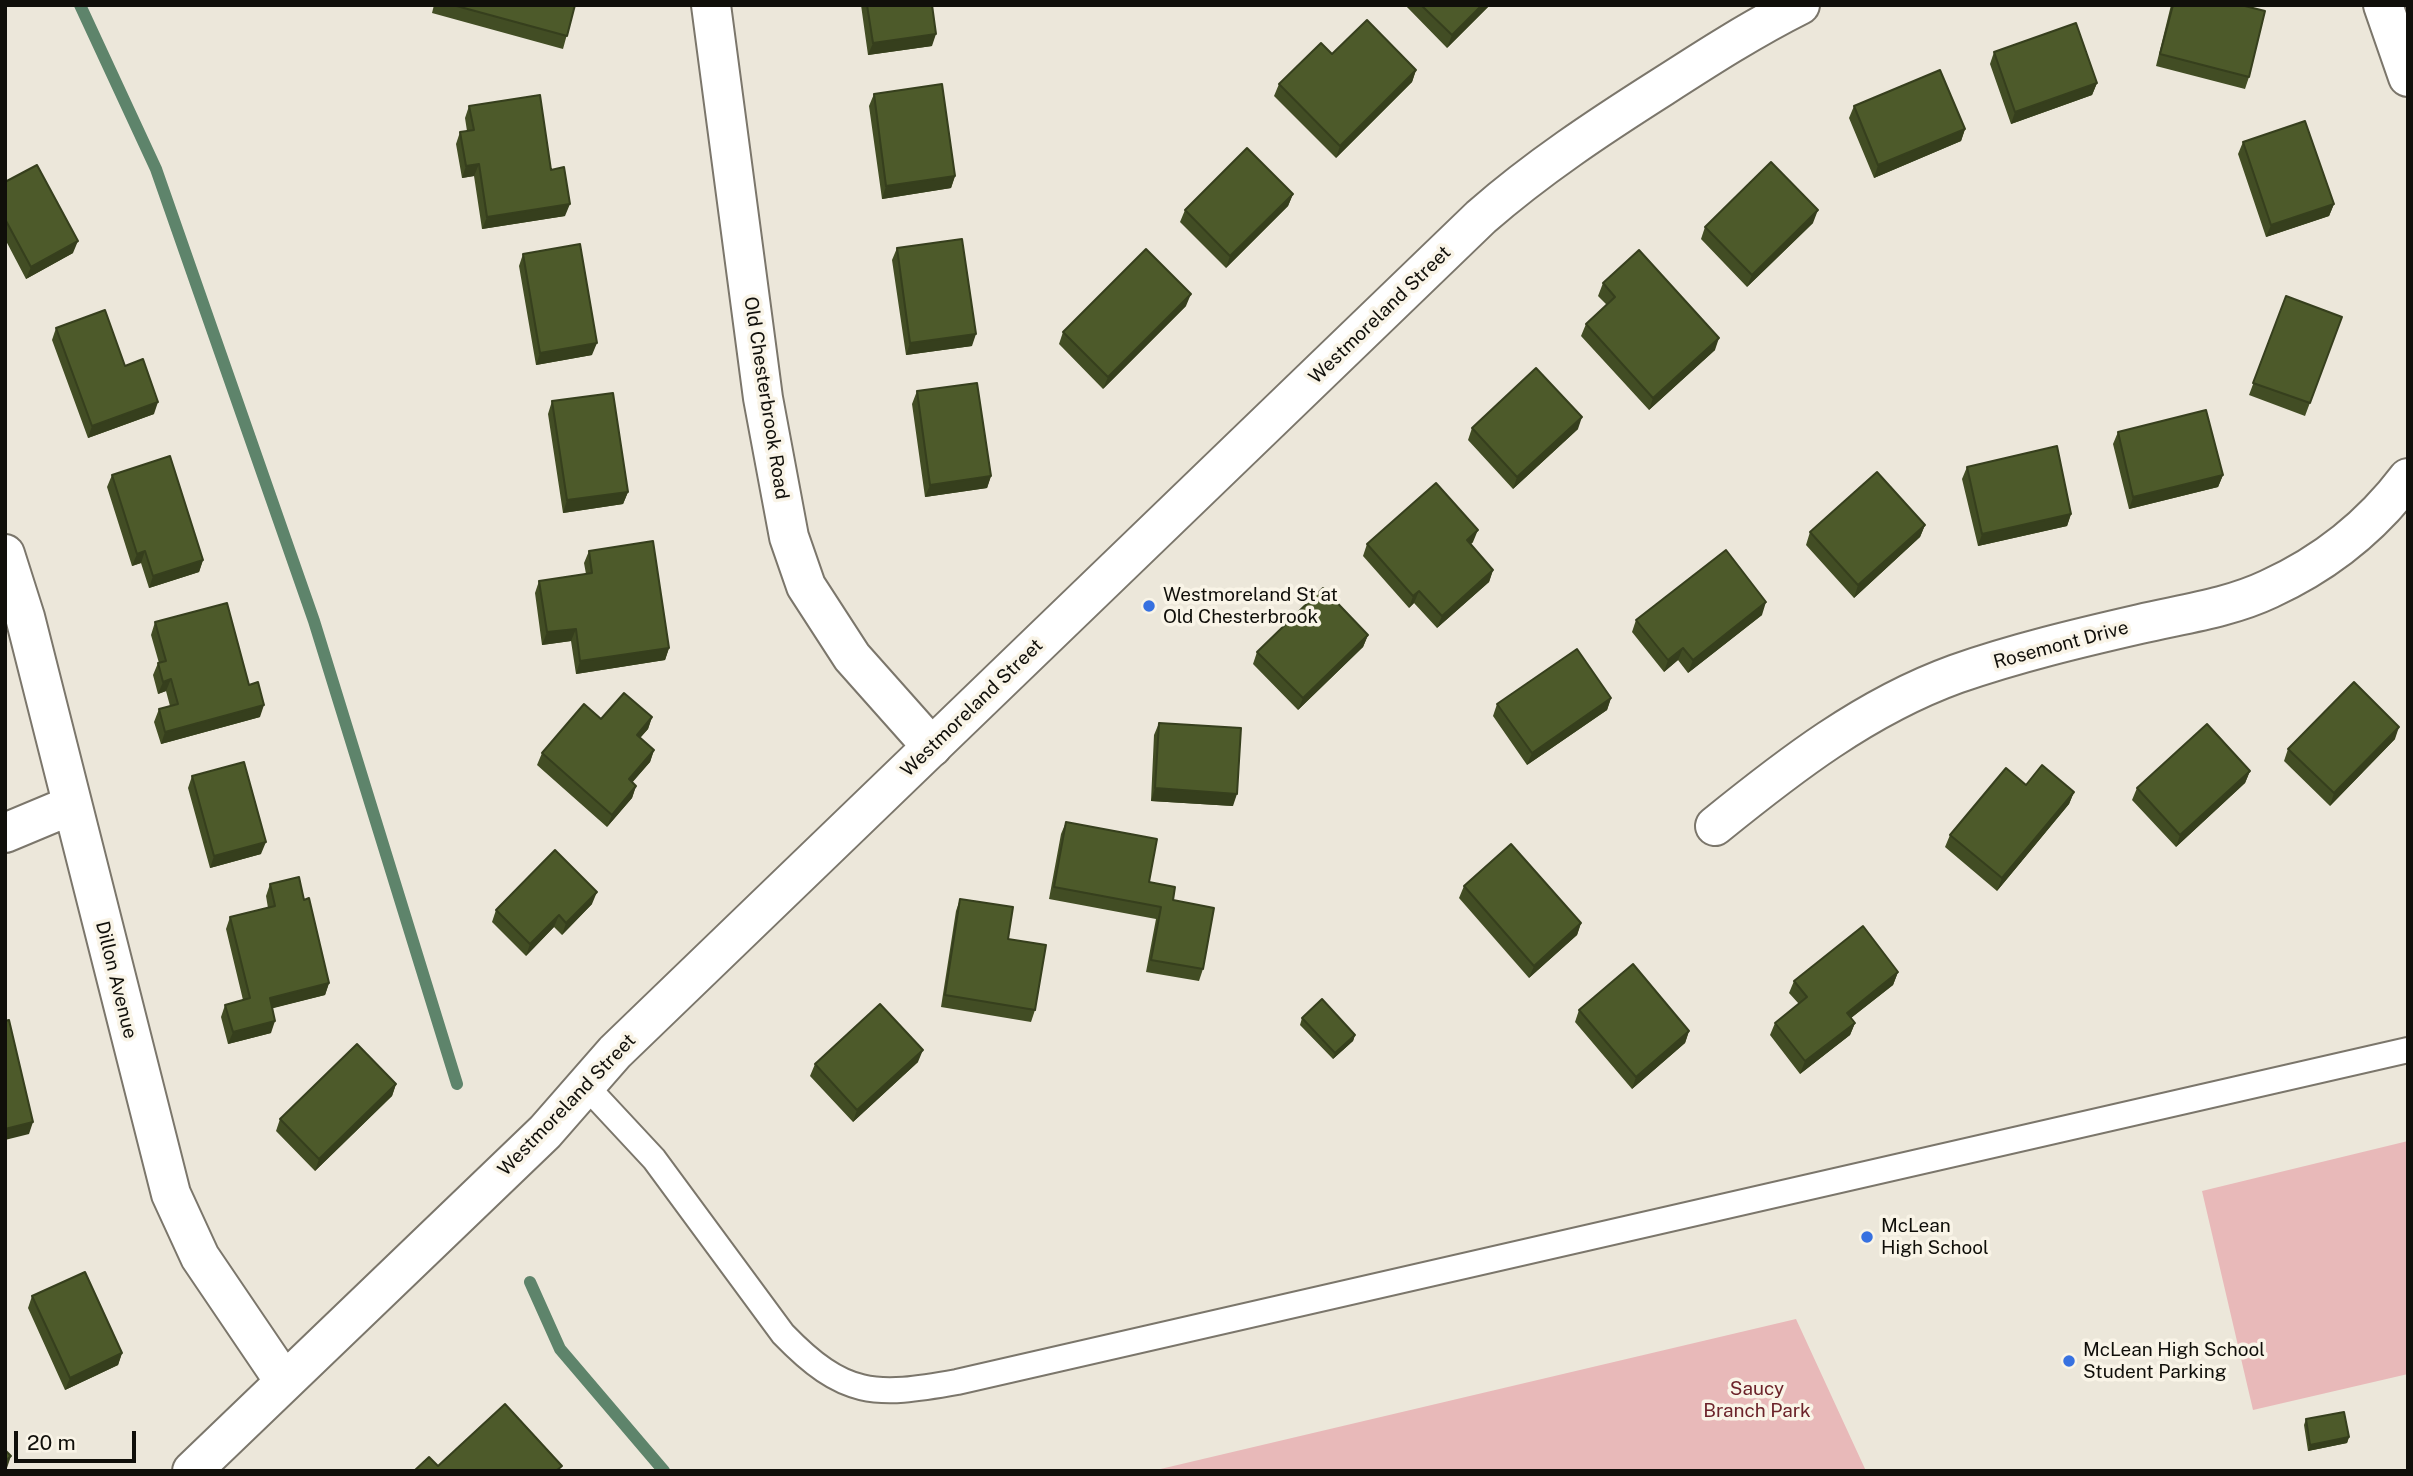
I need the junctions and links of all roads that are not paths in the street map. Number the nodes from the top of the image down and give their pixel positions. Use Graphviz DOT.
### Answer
graph roads {
  1 [pos="711,5"];
  2 [pos="1800,5"];
  3 [pos="2383,5"];
  4 [pos="2408,78"];
  5 [pos="2408,478"];
  6 [pos="5,554"];
  7 [pos="932,747"];
  8 [pos="72,805"];
  9 [pos="1715,826"];
  10 [pos="5,833"];
  11 [pos="2408,1050"];
  12 [pos="586,1086"];
  13 [pos="284,1381"];
  14 [pos="192,1471"];
  1 -- 7 [label="street, Old Chesterbrook Road"];
  2 -- 7 [label="street, Westmoreland Street"];
  3 -- 4 [label="street"];
  5 -- 9 [label="street, Rosemont Drive"];
  6 -- 8 [label="street, Dillon Avenue"];
  7 -- 12 [label="street, Westmoreland Street"];
  8 -- 10 [label="street"];
  8 -- 13 [label="street, Dillon Avenue"];
  11 -- 12 [label="lane"];
  12 -- 13 [label="street, Westmoreland Street"];
  13 -- 14 [label="street, Westmoreland Street"];
}
